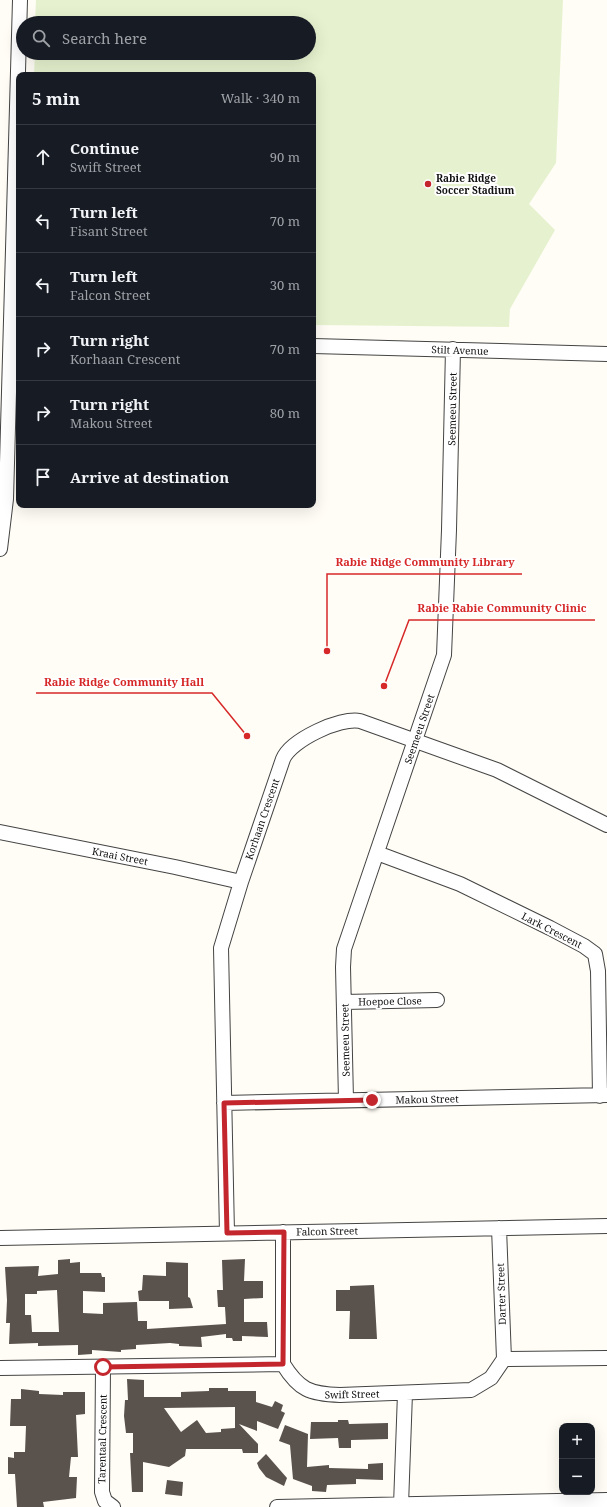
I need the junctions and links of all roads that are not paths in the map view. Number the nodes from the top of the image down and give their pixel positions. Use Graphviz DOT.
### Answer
graph roads {
  1 [pos="20,0"];
  2 [pos="20,16"];
  3 [pos="19,60"];
  4 [pos="19,72"];
  5 [pos="16,270"];
  6 [pos="15,338"];
  7 [pos="316,346"];
  8 [pos="453,350"];
  9 [pos="607,354"];
  10 [pos="3,499"];
  11 [pos="0,549"];
  12 [pos="416,740"];
  13 [pos="607,825"];
  14 [pos="0,832"];
  15 [pos="377,853"];
  16 [pos="240,882"];
  17 [pos="436,1000"];
  18 [pos="344,1002"];
  19 [pos="604,1095"];
  20 [pos="346,1100"];
  21 [pos="224,1103"];
  22 [pos="607,1226"];
  23 [pos="499,1228"];
  24 [pos="284,1232"];
  25 [pos="227,1233"];
  26 [pos="0,1238"];
  27 [pos="607,1358"];
  28 [pos="504,1359"];
  29 [pos="283,1364"];
  30 [pos="103,1367"];
  31 [pos="0,1368"];
  32 [pos="405,1393"];
  33 [pos="607,1500"];
  34 [pos="401,1505"];
  35 [pos="381,1506"];
  36 [pos="113,1507"];
  37 [pos="277,1507"];
  1 -- 2 [label="street"];
  3 -- 4 [label="street"];
  5 -- 6 [label="street"];
  6 -- 10 [label="street"];
  7 -- 8 [label="street, Stilt Avenue"];
  8 -- 9 [label="street, Stilt Avenue"];
  8 -- 12 [label="street, Seemeeu Street"];
  10 -- 11 [label="street"];
  12 -- 13 [label="street, Korhaan Crescent"];
  12 -- 15 [label="street, Seemeeu Street"];
  12 -- 16 [label="street, Korhaan Crescent"];
  14 -- 16 [label="street, Kraai Street"];
  15 -- 18 [label="street, Seemeeu Street"];
  15 -- 19 [label="street, Lark Crescent"];
  16 -- 21 [label="street, Korhaan Crescent"];
  17 -- 18 [label="street, Hoepoe Close"];
  18 -- 20 [label="street, Seemeeu Street"];
  19 -- 20 [label="street, Makou Street"];
  20 -- 21 [label="street, Makou Street"];
  21 -- 25 [label="street, Korhaan Crescent"];
  22 -- 23 [label="street, Falcon Street"];
  23 -- 24 [label="street, Falcon Street"];
  23 -- 28 [label="street, Darter Street"];
  24 -- 25 [label="street, Falcon Street"];
  24 -- 29 [label="street"];
  25 -- 26 [label="street, Falcon Street"];
  27 -- 28 [label="street"];
  28 -- 32 [label="street, Swift Street"];
  29 -- 30 [label="street"];
  29 -- 32 [label="street, Swift Street"];
  30 -- 31 [label="street"];
  30 -- 36 [label="street, Tarentaal Crescent"];
  32 -- 34 [label="street"];
  33 -- 34 [label="street"];
  34 -- 35 [label="street"];
  35 -- 37 [label="street"];
}
